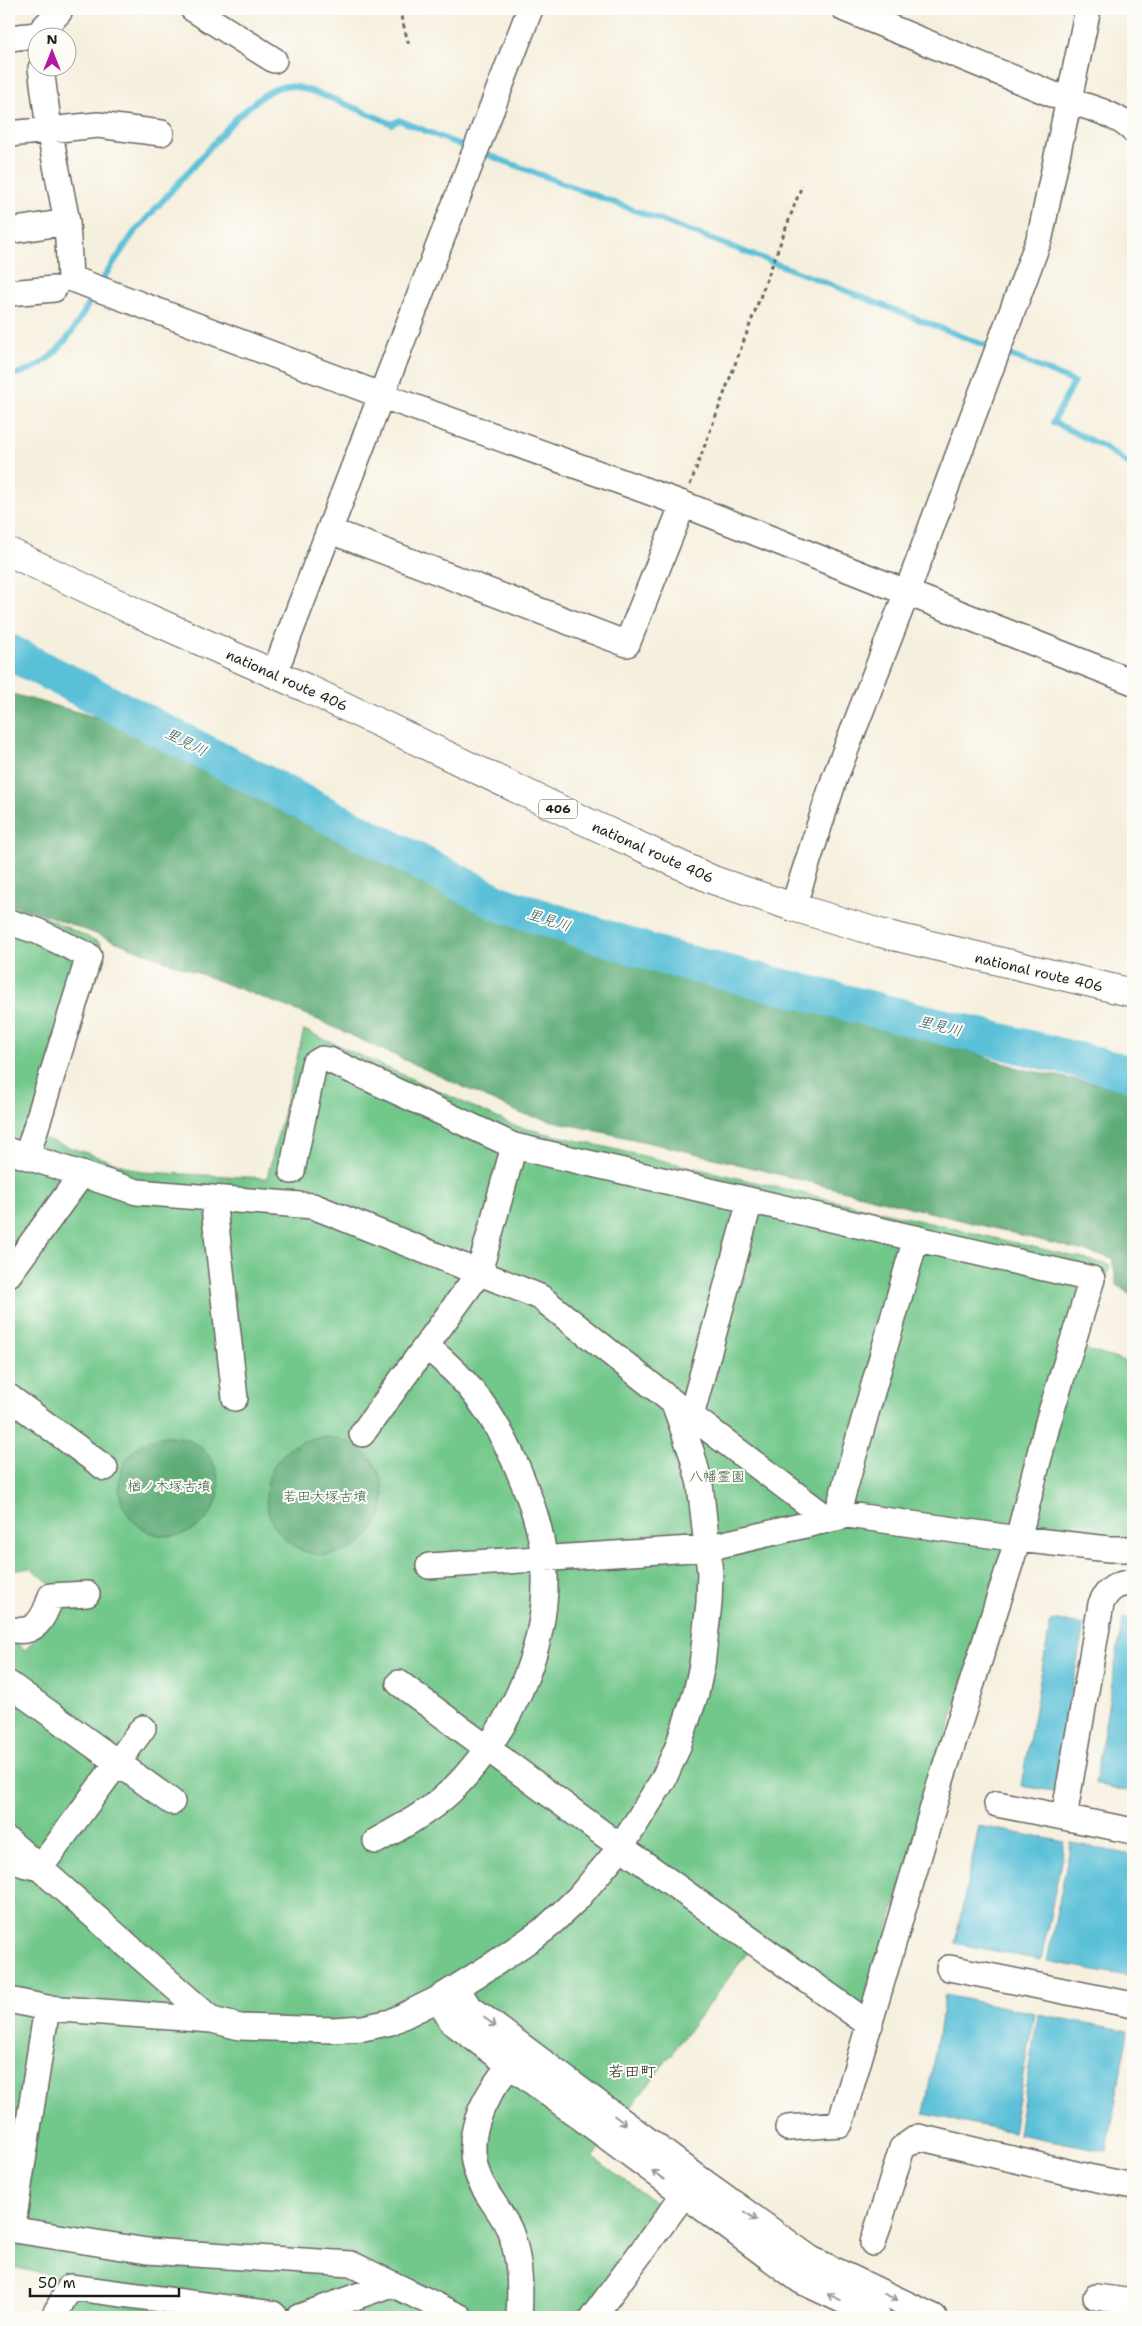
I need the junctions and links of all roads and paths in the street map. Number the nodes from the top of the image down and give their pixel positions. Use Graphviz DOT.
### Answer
graph roads {
  1 [pos="59,9"];
  2 [pos="193,9"];
  3 [pos="399,9"];
  4 [pos="530,9"];
  5 [pos="845,9"];
  6 [pos="1088,9"];
  7 [pos="45,28"];
  8 [pos="28,37"];
  9 [pos="9,38"];
  10 [pos="409,45"];
  11 [pos="274,60"];
  12 [pos="42,78"];
  13 [pos="1069,101"];
  14 [pos="49,129"];
  15 [pos="1133,130"];
  16 [pos="161,133"];
  17 [pos="9,134"];
  18 [pos="802,185"];
  19 [pos="67,222"];
  20 [pos="9,231"];
  21 [pos="54,289"];
  22 [pos="9,293"];
  23 [pos="383,396"];
  24 [pos="683,504"];
  25 [pos="331,531"];
  26 [pos="9,552"];
  27 [pos="907,592"];
  28 [pos="274,674"];
  29 [pos="1133,682"];
  30 [pos="793,908"];
  31 [pos="9,922"];
  32 [pos="1133,993"];
  33 [pos="514,1146"];
  34 [pos="18,1154"];
  35 [pos="292,1171"];
  36 [pos="82,1174"];
  37 [pos="213,1198"];
  38 [pos="750,1201"];
  39 [pos="916,1238"];
  40 [pos="479,1273"];
  41 [pos="9,1274"];
  42 [pos="426,1346"];
  43 [pos="9,1397"];
  44 [pos="234,1398"];
  45 [pos="682,1410"];
  46 [pos="362,1434"];
  47 [pos="105,1468"];
  48 [pos="832,1518"];
  49 [pos="1018,1539"];
  50 [pos="707,1548"];
  51 [pos="1133,1549"];
  52 [pos="544,1559"];
  53 [pos="429,1566"];
  54 [pos="1133,1583"];
  55 [pos="88,1594"];
  56 [pos="9,1630"];
  57 [pos="399,1683"];
  58 [pos="9,1684"];
  59 [pos="143,1728"];
  60 [pos="487,1748"];
  61 [pos="117,1764"];
  62 [pos="172,1802"];
  63 [pos="997,1804"];
  64 [pos="1064,1817"];
  65 [pos="1133,1831"];
  66 [pos="9,1841"];
  67 [pos="376,1842"];
  68 [pos="621,1848"];
  69 [pos="9,1861"];
  70 [pos="40,1868"];
  71 [pos="949,1968"];
  72 [pos="448,1993"];
  73 [pos="9,2000"];
  74 [pos="1133,2005"];
  75 [pos="47,2008"];
  76 [pos="212,2020"];
  77 [pos="870,2025"];
  78 [pos="517,2057"];
  79 [pos="788,2128"];
  80 [pos="690,2186"];
  81 [pos="1133,2186"];
  82 [pos="11,2229"];
  83 [pos="872,2243"];
  84 [pos="391,2284"];
  85 [pos="1096,2297"];
  86 [pos="1133,2302"];
  87 [pos="55,2314"];
  88 [pos="276,2317"];
  89 [pos="299,2317"];
  90 [pos="460,2317"];
  91 [pos="519,2317"];
  92 [pos="593,2317"];
  93 [pos="878,2317"];
  94 [pos="934,2317"];
  1 -- 7 [label="street"];
  2 -- 11 [label="street"];
  3 -- 10 [label="path"];
  4 -- 23 [label="street"];
  5 -- 13 [label="street"];
  6 -- 13 [label="street"];
  8 -- 9 [label="street"];
  12 -- 14 [label="street"];
  13 -- 15 [label="street"];
  13 -- 27 [label="street"];
  14 -- 16 [label="street"];
  14 -- 17 [label="street"];
  14 -- 19 [label="street"];
  18 -- 24 [label="path"];
  19 -- 20 [label="street"];
  19 -- 23 [label="street"];
  21 -- 22 [label="street"];
  23 -- 24 [label="street"];
  23 -- 25 [label="street"];
  24 -- 25 [label="street"];
  24 -- 27 [label="street"];
  25 -- 28 [label="street"];
  26 -- 28 [label="highway, national route 406 / 406"];
  27 -- 29 [label="street"];
  27 -- 30 [label="street"];
  28 -- 30 [label="highway, national route 406 / 406"];
  30 -- 32 [label="highway, national route 406 / 406"];
  31 -- 34 [label="street"];
  33 -- 35 [label="street"];
  33 -- 38 [label="street"];
  33 -- 40 [label="street"];
  34 -- 36 [label="street"];
  36 -- 37 [label="street"];
  36 -- 41 [label="street"];
  37 -- 40 [label="street"];
  37 -- 44 [label="street"];
  38 -- 39 [label="street"];
  38 -- 45 [label="street"];
  39 -- 48 [label="street"];
  39 -- 49 [label="street"];
  40 -- 42 [label="street"];
  40 -- 45 [label="street"];
  42 -- 46 [label="street"];
  42 -- 52 [label="street"];
  43 -- 47 [label="street"];
  45 -- 48 [label="street"];
  45 -- 50 [label="street"];
  48 -- 49 [label="street"];
  48 -- 50 [label="street"];
  49 -- 51 [label="street"];
  49 -- 77 [label="street"];
  50 -- 52 [label="street"];
  50 -- 68 [label="street"];
  52 -- 53 [label="street"];
  52 -- 60 [label="street"];
  54 -- 64 [label="street"];
  55 -- 56 [label="street"];
  57 -- 60 [label="street"];
  58 -- 61 [label="street"];
  59 -- 61 [label="street"];
  60 -- 67 [label="street"];
  60 -- 68 [label="street"];
  61 -- 62 [label="street"];
  61 -- 70 [label="street"];
  63 -- 64 [label="street"];
  64 -- 65 [label="street"];
  66 -- 70 [label="street"];
  68 -- 72 [label="street"];
  68 -- 77 [label="street"];
  69 -- 70 [label="street"];
  70 -- 76 [label="street"];
  71 -- 74 [label="street"];
  72 -- 76 [label="street"];
  72 -- 78 [label="street"];
  73 -- 75 [label="street"];
  75 -- 76 [label="street"];
  75 -- 82 [label="street"];
  77 -- 79 [label="street"];
  78 -- 80 [label="street"];
  78 -- 91 [label="street"];
  80 -- 92 [label="street"];
  93 -- 80 [label="street, one-way"];
  80 -- 94 [label="street, one-way"];
  81 -- 83 [label="street"];
  82 -- 84 [label="street"];
  84 -- 89 [label="street"];
  84 -- 90 [label="street"];
  85 -- 86 [label="street"];
  87 -- 88 [label="street"];
}
